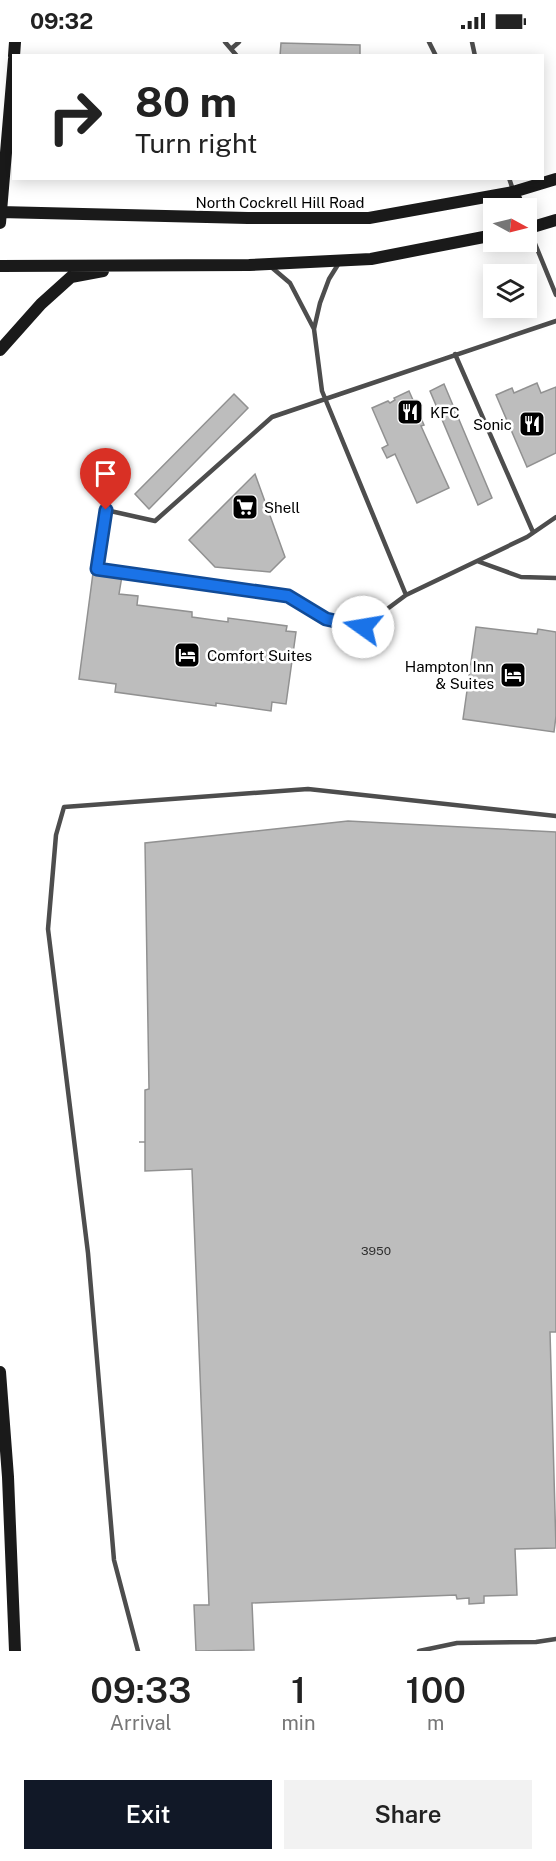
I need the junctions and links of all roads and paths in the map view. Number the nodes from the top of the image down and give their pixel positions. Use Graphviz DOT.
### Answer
graph roads {
  1 [pos="225,42"];
  2 [pos="239,42"];
  3 [pos="231,49"];
  4 [pos="235,54"];
  5 [pos="12,80"];
  6 [pos="556,179"];
  7 [pos="510,180"];
  8 [pos="513,192"];
  9 [pos="516,198"];
  10 [pos="0,216"];
  11 [pos="556,220"];
  12 [pos="537,225"];
  13 [pos="483,237"];
  14 [pos="537,250"];
  15 [pos="341,260"];
  16 [pos="267,264"];
  17 [pos="0,266"];
  18 [pos="128,266"];
  19 [pos="556,295"];
  20 [pos="556,321"];
  21 [pos="314,329"];
  22 [pos="0,350"];
  23 [pos="455,354"];
  24 [pos="325,398"];
  25 [pos="556,517"];
  26 [pos="533,532"];
  27 [pos="477,561"];
  28 [pos="556,578"];
  29 [pos="406,595"];
  30 [pos="556,816"];
  31 [pos="0,1372"];
  32 [pos="556,1639"];
  33 [pos="15,1651"];
  34 [pos="138,1651"];
  35 [pos="419,1651"];
  1 -- 3 [label="lane"];
  2 -- 3 [label="lane"];
  3 -- 4 [label="lane"];
  5 -- 10 [label="street"];
  6 -- 8 [label="street, North Cockrell Hill Road"];
  7 -- 8 [label="lane"];
  8 -- 9 [label="street"];
  8 -- 10 [label="street, North Cockrell Hill Road"];
  11 -- 12 [label="street"];
  13 -- 15 [label="street"];
  14 -- 19 [label="lane"];
  15 -- 16 [label="street"];
  15 -- 21 [label="lane"];
  16 -- 18 [label="street"];
  16 -- 21 [label="lane"];
  17 -- 18 [label="street"];
  18 -- 22 [label="street"];
  20 -- 23 [label="lane"];
  21 -- 24 [label="lane"];
  23 -- 24 [label="lane"];
  23 -- 26 [label="lane"];
  24 -- 29 [label="lane"];
  24 -- 29 [label="lane"];
  25 -- 26 [label="lane"];
  26 -- 27 [label="lane"];
  27 -- 28 [label="lane"];
  27 -- 29 [label="lane"];
  30 -- 34 [label="lane"];
  31 -- 33 [label="street"];
  32 -- 35 [label="lane"];
}
